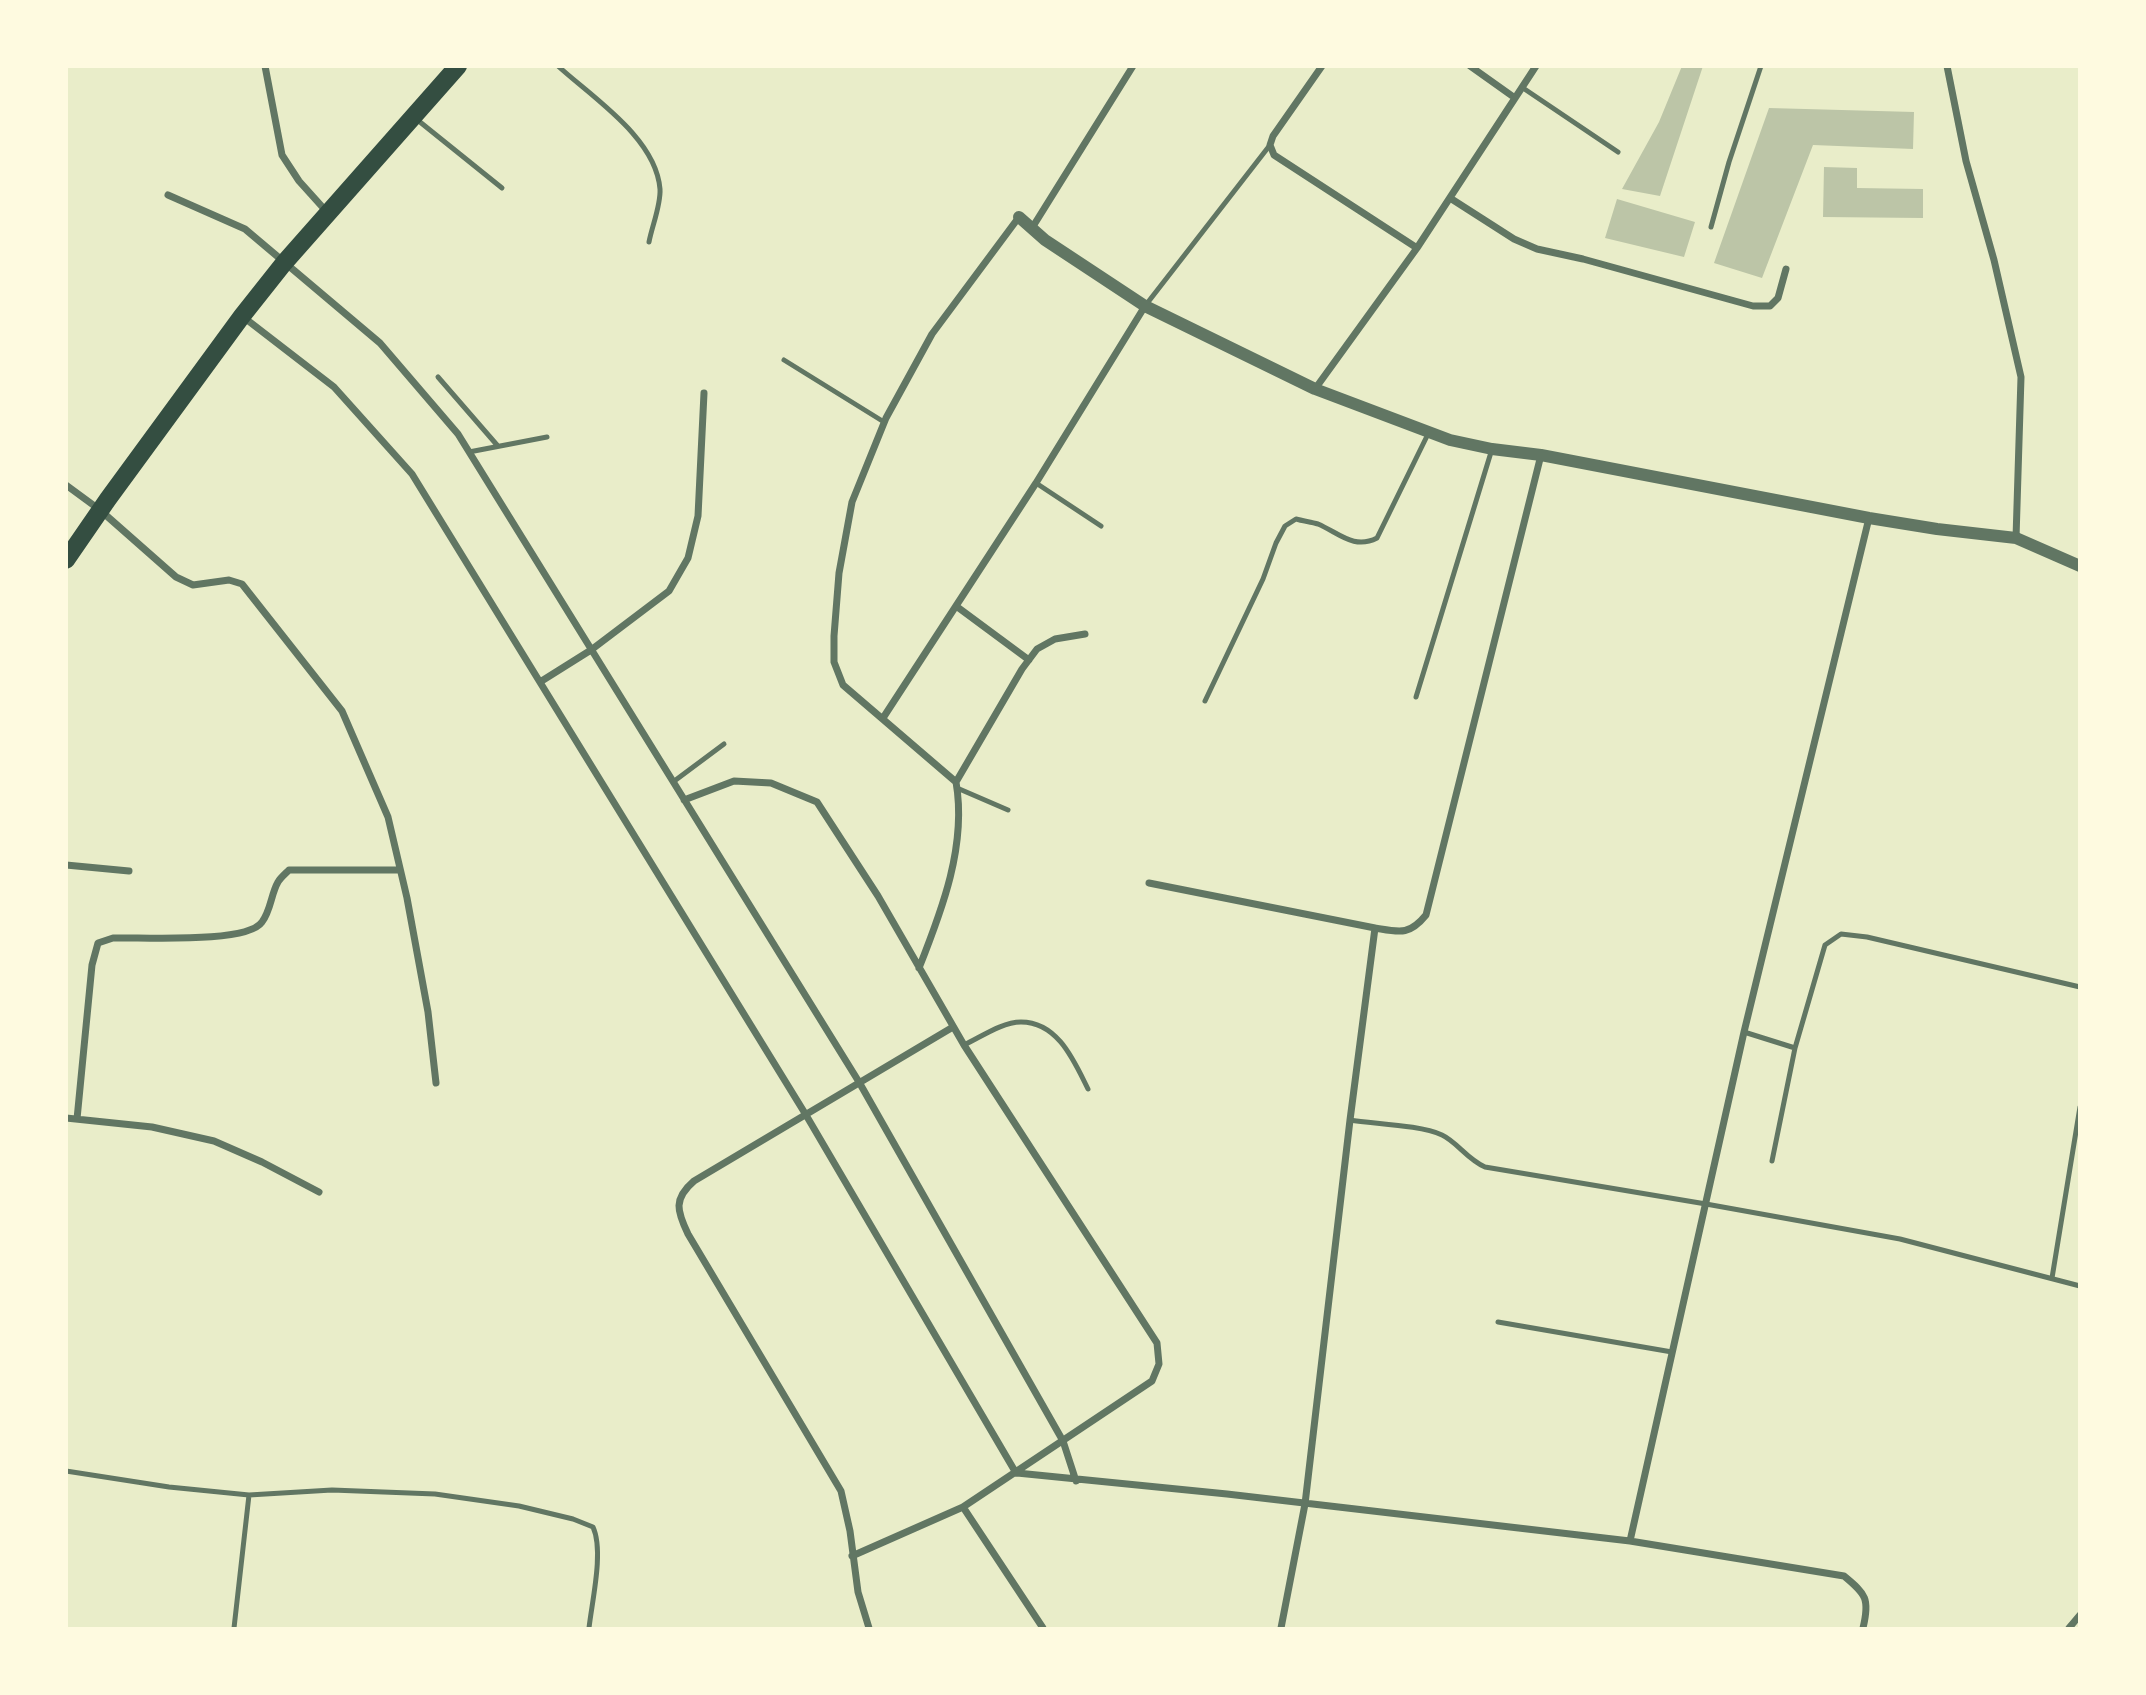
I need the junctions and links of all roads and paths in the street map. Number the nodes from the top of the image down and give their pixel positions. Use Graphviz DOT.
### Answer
graph roads {
  1 [pos="265,66"];
  2 [pos="458,66"];
  3 [pos="558,66"];
  4 [pos="1322,66"];
  5 [pos="1470,66"];
  6 [pos="1536,66"];
  7 [pos="1762,66"];
  8 [pos="1947,66"];
  9 [pos="1129,68"];
  10 [pos="1523,88"];
  11 [pos="1515,98"];
  12 [pos="414,117"];
  13 [pos="1270,145"];
  14 [pos="1618,152"];
  15 [pos="502,188"];
  16 [pos="168,195"];
  17 [pos="1450,198"];
  18 [pos="329,215"];
  19 [pos="1019,217"];
  20 [pos="1711,227"];
  21 [pos="1032,228"];
  22 [pos="649,242"];
  23 [pos="1417,248"];
  24 [pos="284,263"];
  25 [pos="1786,269"];
  26 [pos="1145,306"];
  27 [pos="242,316"];
  28 [pos="784,360"];
  29 [pos="438,377"];
  30 [pos="1315,389"];
  31 [pos="704,393"];
  32 [pos="884,422"];
  33 [pos="1429,432"];
  34 [pos="547,436"];
  35 [pos="497,445"];
  36 [pos="1492,449"];
  37 [pos="469,452"];
  38 [pos="1541,455"];
  39 [pos="1036,483"];
  40 [pos="66,485"];
  41 [pos="100,510"];
  42 [pos="1869,518"];
  43 [pos="1101,526"];
  44 [pos="2016,538"];
  45 [pos="66,560"];
  46 [pos="2080,566"];
  47 [pos="956,606"];
  48 [pos="1086,634"];
  49 [pos="591,650"];
  50 [pos="1029,660"];
  51 [pos="540,682"];
  52 [pos="1416,697"];
  53 [pos="1205,701"];
  54 [pos="883,718"];
  55 [pos="724,744"];
  56 [pos="673,782"];
  57 [pos="957,785"];
  58 [pos="684,800"];
  59 [pos="1008,810"];
  60 [pos="66,865"];
  61 [pos="129,870"];
  62 [pos="400,870"];
  63 [pos="1149,883"];
  64 [pos="1376,928"];
  65 [pos="919,968"];
  66 [pos="2080,987"];
  67 [pos="953,1027"];
  68 [pos="1744,1032"];
  69 [pos="964,1045"];
  70 [pos="1795,1048"];
  71 [pos="859,1082"];
  72 [pos="436,1083"];
  73 [pos="1088,1089"];
  74 [pos="2080,1107"];
  75 [pos="806,1115"];
  76 [pos="66,1118"];
  77 [pos="77,1119"];
  78 [pos="1350,1120"];
  79 [pos="1772,1161"];
  80 [pos="319,1192"];
  81 [pos="1706,1204"];
  82 [pos="2052,1278"];
  83 [pos="2080,1286"];
  84 [pos="1498,1322"];
  85 [pos="1672,1352"];
  86 [pos="1063,1441"];
  87 [pos="66,1471"];
  88 [pos="1016,1473"];
  89 [pos="1076,1481"];
  90 [pos="249,1495"];
  91 [pos="1305,1504"];
  92 [pos="963,1507"];
  93 [pos="1630,1541"];
  94 [pos="852,1556"];
  95 [pos="2080,1615"];
  96 [pos="234,1629"];
  97 [pos="589,1629"];
  98 [pos="869,1629"];
  99 [pos="1044,1629"];
  100 [pos="1281,1629"];
  101 [pos="1863,1629"];
  102 [pos="2068,1629"];
  1 -- 18 [label="street"];
  2 -- 12 [label="main road"];
  3 -- 22 [label="lane"];
  4 -- 13 [label="street"];
  5 -- 11 [label="street"];
  6 -- 10 [label="street"];
  7 -- 20 [label="lane"];
  8 -- 44 [label="street"];
  9 -- 21 [label="street"];
  10 -- 11 [label="street"];
  10 -- 14 [label="lane"];
  11 -- 17 [label="street"];
  12 -- 15 [label="lane"];
  12 -- 18 [label="main road"];
  13 -- 23 [label="street"];
  13 -- 26 [label="lane"];
  16 -- 24 [label="street"];
  17 -- 23 [label="street"];
  17 -- 25 [label="street"];
  18 -- 24 [label="main road"];
  19 -- 21 [label="street"];
  19 -- 32 [label="street"];
  21 -- 26 [label="street"];
  23 -- 30 [label="street"];
  24 -- 27 [label="main road"];
  24 -- 37 [label="street"];
  26 -- 30 [label="street"];
  26 -- 39 [label="street"];
  27 -- 41 [label="main road"];
  27 -- 51 [label="street"];
  28 -- 32 [label="lane"];
  29 -- 35 [label="lane"];
  30 -- 33 [label="street"];
  31 -- 49 [label="street"];
  32 -- 54 [label="street"];
  33 -- 36 [label="street"];
  33 -- 53 [label="lane"];
  34 -- 35 [label="lane"];
  35 -- 37 [label="lane"];
  36 -- 38 [label="street"];
  36 -- 52 [label="lane"];
  37 -- 49 [label="street"];
  38 -- 42 [label="street"];
  38 -- 64 [label="street"];
  39 -- 43 [label="lane"];
  39 -- 47 [label="street"];
  40 -- 41 [label="street"];
  41 -- 45 [label="main road"];
  41 -- 62 [label="street"];
  42 -- 44 [label="street"];
  42 -- 68 [label="street"];
  44 -- 46 [label="street"];
  47 -- 50 [label="street"];
  47 -- 54 [label="street"];
  48 -- 50 [label="street"];
  49 -- 51 [label="street"];
  49 -- 56 [label="street"];
  50 -- 57 [label="street"];
  51 -- 75 [label="street"];
  54 -- 57 [label="street"];
  55 -- 56 [label="lane"];
  56 -- 58 [label="street"];
  57 -- 59 [label="lane"];
  57 -- 65 [label="street"];
  58 -- 65 [label="street"];
  58 -- 71 [label="street"];
  60 -- 61 [label="street"];
  62 -- 72 [label="street"];
  62 -- 77 [label="street"];
  63 -- 64 [label="street"];
  64 -- 78 [label="street"];
  65 -- 67 [label="street"];
  66 -- 70 [label="lane"];
  67 -- 69 [label="street"];
  67 -- 71 [label="street"];
  68 -- 70 [label="lane"];
  68 -- 81 [label="street"];
  69 -- 73 [label="lane"];
  69 -- 86 [label="street"];
  70 -- 79 [label="lane"];
  71 -- 75 [label="street"];
  71 -- 86 [label="street"];
  74 -- 82 [label="lane"];
  75 -- 88 [label="street"];
  75 -- 94 [label="street"];
  76 -- 77 [label="street"];
  77 -- 80 [label="street"];
  78 -- 81 [label="lane"];
  78 -- 91 [label="street"];
  81 -- 82 [label="lane"];
  81 -- 85 [label="street"];
  82 -- 83 [label="lane"];
  84 -- 85 [label="lane"];
  85 -- 93 [label="street"];
  86 -- 88 [label="street"];
  86 -- 89 [label="street"];
  87 -- 90 [label="lane"];
  88 -- 89 [label="street"];
  88 -- 92 [label="street"];
  89 -- 91 [label="street"];
  90 -- 96 [label="lane"];
  90 -- 97 [label="lane"];
  91 -- 93 [label="street"];
  91 -- 100 [label="street"];
  92 -- 94 [label="street"];
  92 -- 99 [label="street"];
  93 -- 101 [label="street"];
  94 -- 98 [label="street"];
  95 -- 102 [label="street"];
}
